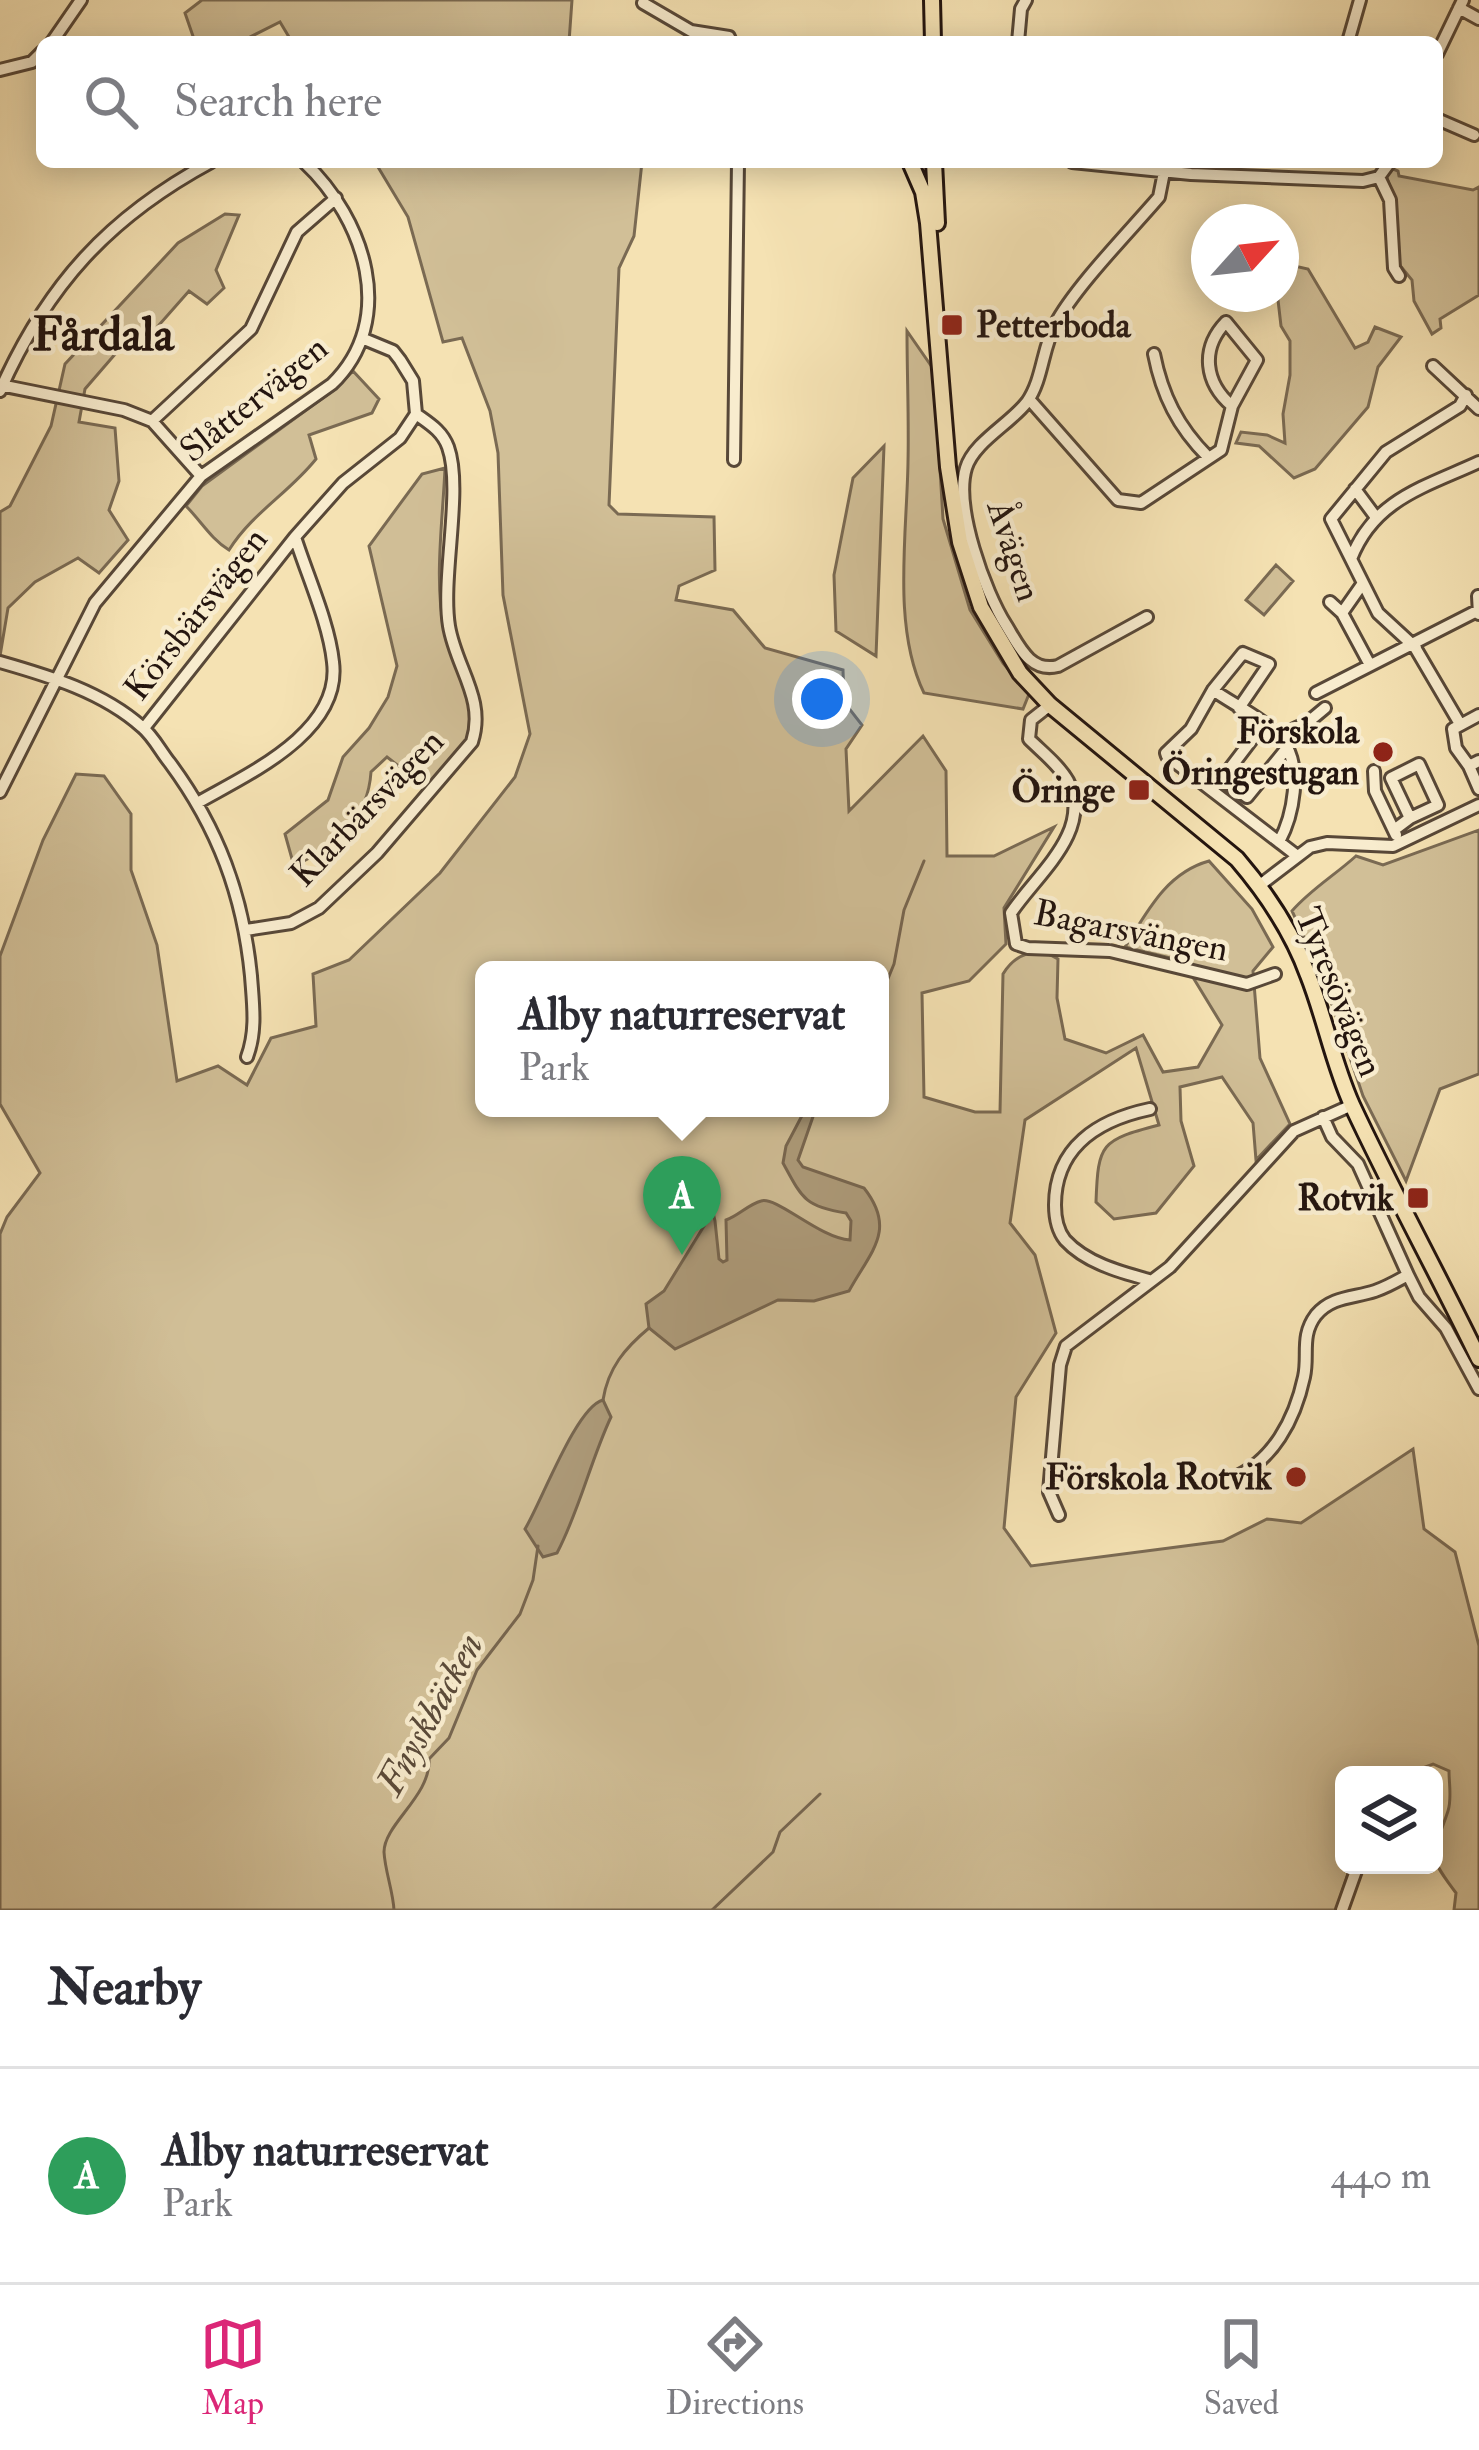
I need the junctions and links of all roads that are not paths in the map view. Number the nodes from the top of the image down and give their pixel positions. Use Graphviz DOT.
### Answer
graph roads {
  1 [pos="81,0"];
  2 [pos="932,0"];
  3 [pos="1026,0"];
  4 [pos="1360,0"];
  5 [pos="643,3"];
  6 [pos="1461,3"];
  7 [pos="1479,19"];
  8 [pos="56,36"];
  9 [pos="723,36"];
  10 [pos="932,36"];
  11 [pos="1019,36"];
  12 [pos="1350,36"];
  13 [pos="1443,40"];
  14 [pos="36,58"];
  15 [pos="0,70"];
  16 [pos="1443,121"];
  17 [pos="1474,135"];
  18 [pos="201,168"];
  19 [pos="309,168"];
  20 [pos="738,168"];
  21 [pos="915,168"];
  22 [pos="931,168"];
  23 [pos="1127,168"];
  24 [pos="1254,168"];
  25 [pos="1386,168"];
  26 [pos="1164,172"];
  27 [pos="1253,177"];
  28 [pos="1379,177"];
  29 [pos="336,198"];
  30 [pos="1399,276"];
  31 [pos="364,339"];
  32 [pos="1154,354"];
  33 [pos="1433,365"];
  34 [pos="943,384"];
  35 [pos="1,387"];
  36 [pos="1466,395"];
  37 [pos="1029,399"];
  38 [pos="1232,406"];
  39 [pos="1479,409"];
  40 [pos="416,414"];
  41 [pos="152,421"];
  42 [pos="1206,458"];
  43 [pos="734,460"];
  44 [pos="1479,462"];
  45 [pos="200,476"];
  46 [pos="1355,489"];
  47 [pos="1375,516"];
  48 [pos="295,537"];
  49 [pos="1352,559"];
  50 [pos="1363,583"];
  51 [pos="1478,596"];
  52 [pos="1330,602"];
  53 [pos="1478,612"];
  54 [pos="1342,613"];
  55 [pos="1147,617"];
  56 [pos="1413,646"];
  57 [pos="0,662"];
  58 [pos="1370,665"];
  59 [pos="58,678"];
  60 [pos="1213,690"];
  61 [pos="1316,693"];
  62 [pos="1050,705"];
  63 [pos="1325,707"];
  64 [pos="1239,708"];
  65 [pos="1479,715"];
  66 [pos="1460,724"];
  67 [pos="1263,725"];
  68 [pos="144,728"];
  69 [pos="1283,742"];
  70 [pos="1474,763"];
  71 [pos="1374,771"];
  72 [pos="1222,779"];
  73 [pos="1479,789"];
  74 [pos="0,792"];
  75 [pos="1213,792"];
  76 [pos="199,802"];
  77 [pos="1479,805"];
  78 [pos="1410,818"];
  79 [pos="1394,830"];
  80 [pos="1279,842"];
  81 [pos="1399,844"];
  82 [pos="1296,855"];
  83 [pos="1260,885"];
  84 [pos="246,930"];
  85 [pos="1275,974"];
  86 [pos="247,1058"];
  87 [pos="1352,1105"];
  88 [pos="1150,1109"];
  89 [pos="1323,1118"];
  90 [pos="1408,1275"];
  91 [pos="1149,1280"];
  92 [pos="1479,1359"];
  93 [pos="1479,1389"];
  94 [pos="1232,1478"];
  95 [pos="1059,1515"];
  96 [pos="1355,1874"];
  97 [pos="1342,1910"];
  1 -- 8 [label="street"];
  2 -- 10 [label="main road"];
  3 -- 11 [label="street"];
  4 -- 12 [label="street"];
  5 -- 9 [label="street"];
  6 -- 7 [label="street"];
  6 -- 13 [label="street"];
  14 -- 15 [label="street"];
  16 -- 17 [label="street"];
  18 -- 35 [label="street"];
  19 -- 29 [label="street, Slåttervägen"];
  20 -- 43 [label="street"];
  21 -- 34 [label="main road, Tyresövägen"];
  22 -- 34 [label="main road, Tyresövägen"];
  23 -- 26 [label="street"];
  24 -- 27 [label="street"];
  25 -- 28 [label="street"];
  26 -- 27 [label="street"];
  26 -- 37 [label="street, Åvägen"];
  27 -- 28 [label="street"];
  28 -- 30 [label="street"];
  29 -- 31 [label="street, Slåttervägen"];
  29 -- 41 [label="street"];
  31 -- 40 [label="street"];
  31 -- 45 [label="street, Slåttervägen"];
  32 -- 42 [label="street"];
  33 -- 36 [label="street"];
  34 -- 62 [label="main road, Tyresövägen"];
  35 -- 41 [label="street"];
  36 -- 39 [label="street"];
  36 -- 46 [label="street"];
  37 -- 42 [label="street"];
  37 -- 55 [label="street, Åvägen"];
  38 -- 38 [label="street"];
  38 -- 42 [label="street"];
  40 -- 48 [label="street, Körsbärsvägen"];
  40 -- 84 [label="street, Klarbärsvägen"];
  41 -- 45 [label="street"];
  44 -- 47 [label="street"];
  45 -- 59 [label="street, Slåttervägen"];
  46 -- 47 [label="street"];
  46 -- 49 [label="street"];
  47 -- 49 [label="street"];
  48 -- 68 [label="street, Körsbärsvägen"];
  48 -- 76 [label="street"];
  49 -- 50 [label="street"];
  50 -- 54 [label="street"];
  50 -- 56 [label="street"];
  51 -- 53 [label="street"];
  52 -- 54 [label="street"];
  53 -- 56 [label="street"];
  54 -- 58 [label="street"];
  56 -- 58 [label="street"];
  56 -- 66 [label="street"];
  57 -- 59 [label="street"];
  58 -- 61 [label="street"];
  59 -- 68 [label="street"];
  59 -- 74 [label="street, Slåttervägen"];
  60 -- 64 [label="street"];
  60 -- 64 [label="street"];
  60 -- 75 [label="street"];
  62 -- 83 [label="main road, Tyresövägen"];
  62 -- 85 [label="street, Bagarsvängen"];
  63 -- 69 [label="street"];
  64 -- 67 [label="street"];
  65 -- 66 [label="street"];
  66 -- 70 [label="street"];
  67 -- 69 [label="street"];
  67 -- 72 [label="street"];
  68 -- 76 [label="street"];
  69 -- 72 [label="street"];
  69 -- 80 [label="street"];
  70 -- 73 [label="street"];
  71 -- 79 [label="street"];
  72 -- 75 [label="street"];
  75 -- 80 [label="street"];
  76 -- 84 [label="street"];
  77 -- 81 [label="street"];
  78 -- 78 [label="street"];
  78 -- 79 [label="street"];
  79 -- 81 [label="street"];
  80 -- 82 [label="street"];
  81 -- 82 [label="street"];
  82 -- 83 [label="street"];
  83 -- 87 [label="main road, Tyresövägen"];
  84 -- 86 [label="street"];
  87 -- 89 [label="street"];
  87 -- 92 [label="main road, Tyresövägen"];
  88 -- 91 [label="street"];
  89 -- 90 [label="street"];
  89 -- 91 [label="street"];
  90 -- 93 [label="street"];
  90 -- 94 [label="street"];
  91 -- 95 [label="street"];
  96 -- 97 [label="street"];
}
